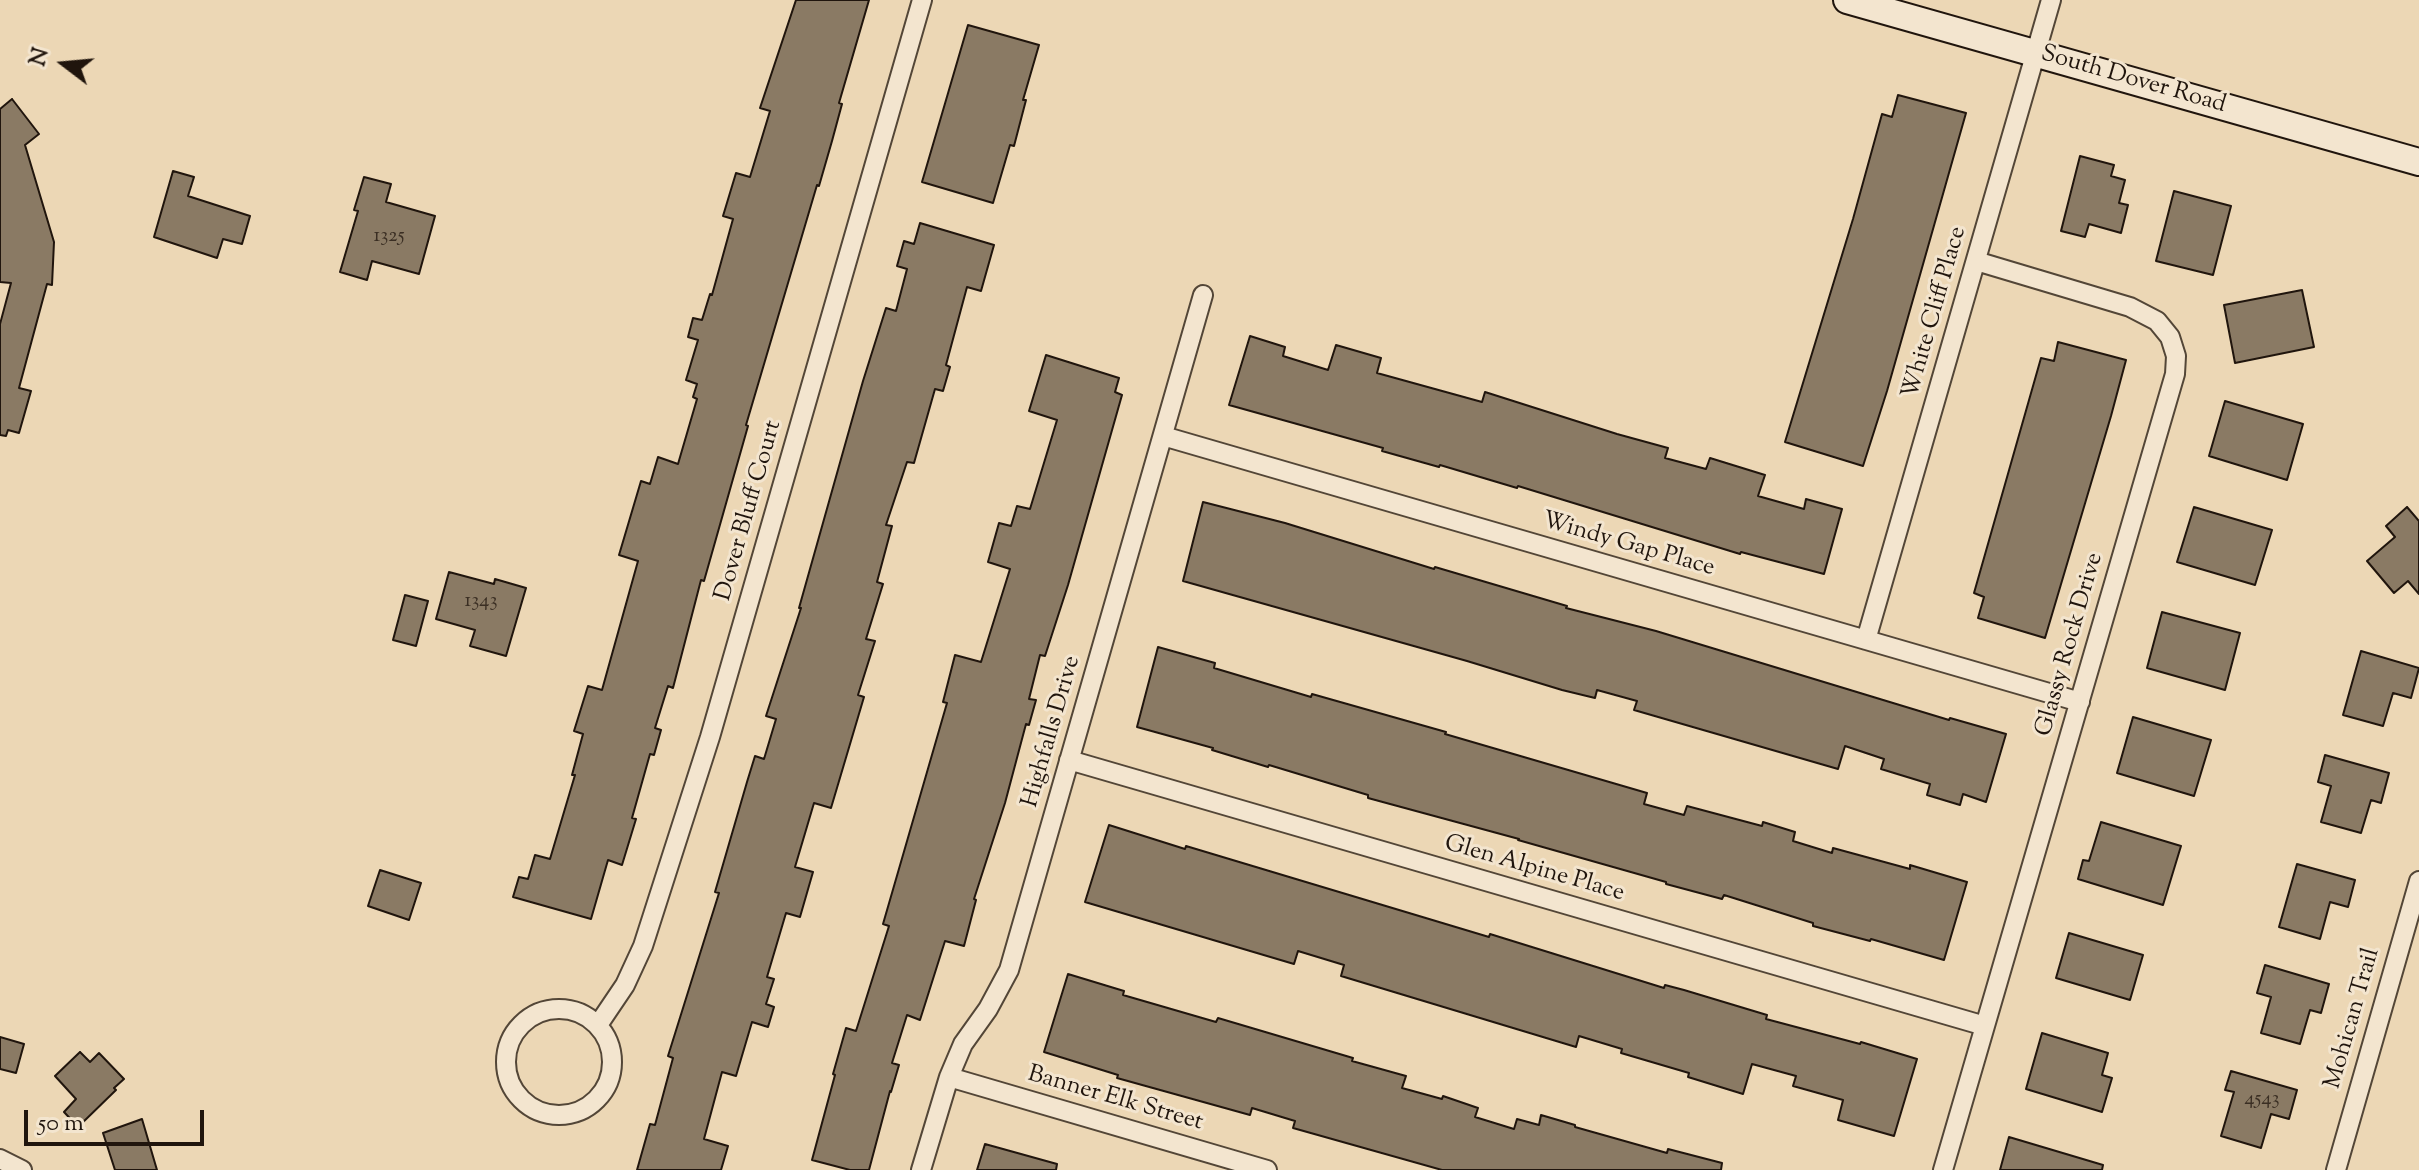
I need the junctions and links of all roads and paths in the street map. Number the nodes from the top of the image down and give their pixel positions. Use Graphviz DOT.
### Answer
graph roads {
  1 [pos="922,0"];
  2 [pos="1847,0"];
  3 [pos="2051,0"];
  4 [pos="2036,54"];
  5 [pos="2419,162"];
  6 [pos="1976,261"];
  7 [pos="1203,295"];
  8 [pos="1163,436"];
  9 [pos="1866,640"];
  10 [pos="2080,702"];
  11 [pos="1069,760"];
  12 [pos="2419,881"];
  13 [pos="598,1025"];
  14 [pos="1985,1026"];
  15 [pos="949,1077"];
  16 [pos="0,1159"];
  17 [pos="22,1170"];
  18 [pos="921,1170"];
  19 [pos="1267,1170"];
  20 [pos="1943,1170"];
  21 [pos="2336,1170"];
  1 -- 13 [label="street, Dover Bluff Court"];
  2 -- 4 [label="street, South Dover Road"];
  3 -- 4 [label="street, White Cliff Place"];
  4 -- 5 [label="street, South Dover Road"];
  4 -- 6 [label="street, White Cliff Place"];
  6 -- 9 [label="street, White Cliff Place"];
  6 -- 10 [label="street, Glassy Rock Drive"];
  7 -- 8 [label="street, Highfalls Drive"];
  8 -- 9 [label="street, Windy Gap Place"];
  8 -- 11 [label="street, Highfalls Drive"];
  9 -- 10 [label="street, Windy Gap Place"];
  10 -- 14 [label="street, Glassy Rock Drive"];
  11 -- 14 [label="street, Glen Alpine Place"];
  11 -- 15 [label="street, Highfalls Drive"];
  12 -- 21 [label="street, Mohican Trail"];
  13 -- 13 [label="street"];
  14 -- 20 [label="street, Glassy Rock Drive"];
  15 -- 18 [label="street, Highfalls Drive"];
  15 -- 19 [label="street, Banner Elk Street"];
  16 -- 17 [label="street"];
}
